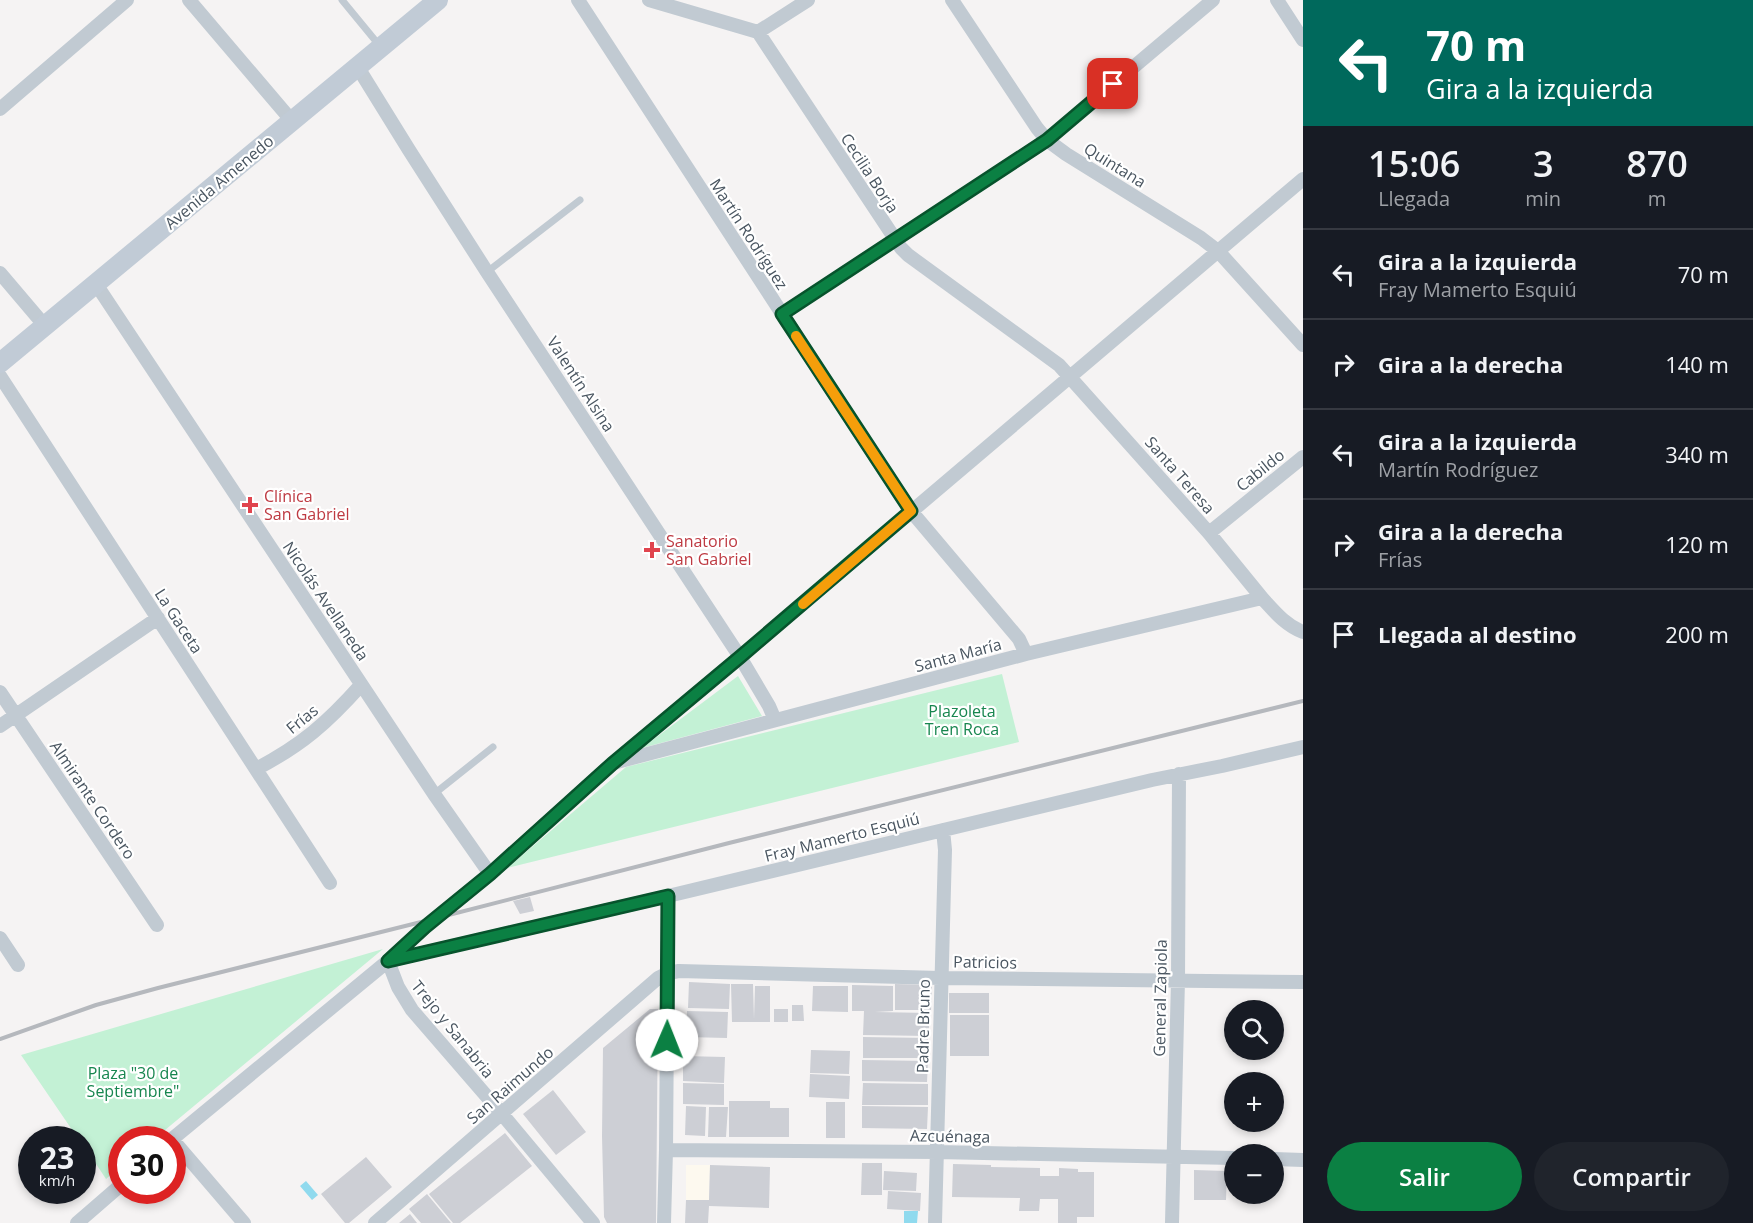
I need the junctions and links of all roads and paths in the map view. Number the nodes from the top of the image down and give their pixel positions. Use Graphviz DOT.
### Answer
graph roads {
  1 [pos="127,0"];
  2 [pos="189,0"];
  3 [pos="342,0"];
  4 [pos="438,0"];
  5 [pos="578,0"];
  6 [pos="649,0"];
  7 [pos="808,0"];
  8 [pos="952,0"];
  9 [pos="1213,0"];
  10 [pos="1277,0"];
  11 [pos="758,32"];
  12 [pos="1303,40"];
  13 [pos="380,47"];
  14 [pos="357,66"];
  15 [pos="0,109"];
  16 [pos="292,121"];
  17 [pos="1047,140"];
  18 [pos="1303,178"];
  19 [pos="580,200"];
  20 [pos="895,241"];
  21 [pos="1218,251"];
  22 [pos="487,272"];
  23 [pos="0,273"];
  24 [pos="96,284"];
  25 [pos="782,314"];
  26 [pos="45,326"];
  27 [pos="1303,345"];
  28 [pos="0,363"];
  29 [pos="0,376"];
  30 [pos="1071,377"];
  31 [pos="1303,457"];
  32 [pos="911,511"];
  33 [pos="1209,533"];
  34 [pos="1262,598"];
  35 [pos="158,618"];
  36 [pos="1303,632"];
  37 [pos="1026,654"];
  38 [pos="740,657"];
  39 [pos="361,685"];
  40 [pos="0,693"];
  41 [pos="16,715"];
  42 [pos="775,720"];
  43 [pos="0,726"];
  44 [pos="493,747"];
  45 [pos="1303,747"];
  46 [pos="612,764"];
  47 [pos="256,769"];
  48 [pos="1179,774"];
  49 [pos="434,794"];
  50 [pos="943,830"];
  51 [pos="490,874"];
  52 [pos="330,883"];
  53 [pos="668,896"];
  54 [pos="157,925"];
  55 [pos="0,939"];
  56 [pos="388,961"];
  57 [pos="18,965"];
  58 [pos="668,973"];
  59 [pos="940,978"];
  60 [pos="1178,980"];
  61 [pos="1303,982"];
  62 [pos="502,1114"];
  63 [pos="186,1127"];
  64 [pos="666,1150"];
  65 [pos="937,1152"];
  66 [pos="186,1155"];
  67 [pos="1173,1156"];
  68 [pos="1224,1158"];
  69 [pos="1284,1159"];
  70 [pos="1303,1160"];
  71 [pos="108,1196"];
  72 [pos="77,1223"];
  73 [pos="244,1223"];
  74 [pos="375,1223"];
  75 [pos="593,1223"];
  76 [pos="664,1223"];
  77 [pos="935,1223"];
  78 [pos="1172,1223"];
  1 -- 15 [label="street"];
  2 -- 16 [label="street"];
  3 -- 13 [label="lane"];
  4 -- 13 [label="street, Avenida Amenedo"];
  5 -- 25 [label="street, Martín Rodríguez"];
  6 -- 11 [label="street"];
  7 -- 11 [label="street"];
  8 -- 17 [label="street, Quintana"];
  9 -- 17 [label="street"];
  10 -- 12 [label="street"];
  11 -- 20 [label="street, Cecilia Borja"];
  13 -- 14 [label="street, Avenida Amenedo"];
  14 -- 16 [label="street, Avenida Amenedo"];
  14 -- 22 [label="street, Valentín Alsina"];
  16 -- 24 [label="street, Avenida Amenedo"];
  17 -- 20 [label="street"];
  17 -- 21 [label="street, Quintana"];
  18 -- 21 [label="street"];
  19 -- 22 [label="lane"];
  20 -- 25 [label="street"];
  20 -- 30 [label="street, Cecilia Borja"];
  21 -- 27 [label="street, Quintana"];
  21 -- 30 [label="street"];
  22 -- 38 [label="street, Valentín Alsina"];
  23 -- 26 [label="street"];
  24 -- 26 [label="street, Avenida Amenedo"];
  24 -- 39 [label="street, Nicolás Avellaneda"];
  25 -- 32 [label="street, Martín Rodríguez"];
  26 -- 28 [label="street, Avenida Amenedo"];
  29 -- 35 [label="street, La Gaceta"];
  30 -- 32 [label="street"];
  30 -- 33 [label="street, Santa Teresa"];
  31 -- 33 [label="street, Cabildo"];
  32 -- 37 [label="street, Martín Rodríguez"];
  32 -- 38 [label="street"];
  33 -- 34 [label="street, Santa Teresa"];
  34 -- 36 [label="street"];
  34 -- 37 [label="street, Santa María"];
  35 -- 41 [label="street"];
  35 -- 47 [label="street, La Gaceta"];
  37 -- 42 [label="street, Santa María"];
  38 -- 42 [label="street, Valentín Alsina"];
  38 -- 46 [label="street"];
  39 -- 47 [label="street, Frías"];
  39 -- 49 [label="street, Nicolás Avellaneda"];
  40 -- 41 [label="street, Almirante Cordero"];
  41 -- 43 [label="street"];
  41 -- 54 [label="street, Almirante Cordero"];
  42 -- 46 [label="street, Santa María"];
  44 -- 49 [label="lane"];
  45 -- 48 [label="street, Fray Mamerto Esquiú"];
  46 -- 51 [label="street"];
  47 -- 52 [label="street, La Gaceta"];
  48 -- 50 [label="street, Fray Mamerto Esquiú"];
  48 -- 60 [label="street, General Zapiola"];
  49 -- 51 [label="street, Nicolás Avellaneda"];
  50 -- 53 [label="street, Fray Mamerto Esquiú"];
  50 -- 59 [label="street, Padre Bruno"];
  51 -- 56 [label="street"];
  53 -- 56 [label="street, Fray Mamerto Esquiú"];
  53 -- 58 [label="street"];
  55 -- 57 [label="street"];
  56 -- 62 [label="street, Trejo y Sanabria"];
  56 -- 63 [label="street"];
  58 -- 59 [label="street, Patricios"];
  58 -- 62 [label="street, San Raimundo"];
  58 -- 64 [label="street"];
  59 -- 60 [label="street, Patricios"];
  59 -- 65 [label="street, Padre Bruno"];
  60 -- 61 [label="street, Patricios"];
  60 -- 67 [label="street, General Zapiola"];
  62 -- 74 [label="street, San Raimundo"];
  62 -- 75 [label="street, Trejo y Sanabria"];
  64 -- 65 [label="street, Azcuénaga"];
  64 -- 76 [label="street"];
  65 -- 67 [label="street, Azcuénaga"];
  65 -- 77 [label="street, Padre Bruno"];
  66 -- 73 [label="street"];
  67 -- 68 [label="street, Azcuénaga"];
  67 -- 78 [label="street, General Zapiola"];
  69 -- 70 [label="street"];
  71 -- 72 [label="street"];
}
